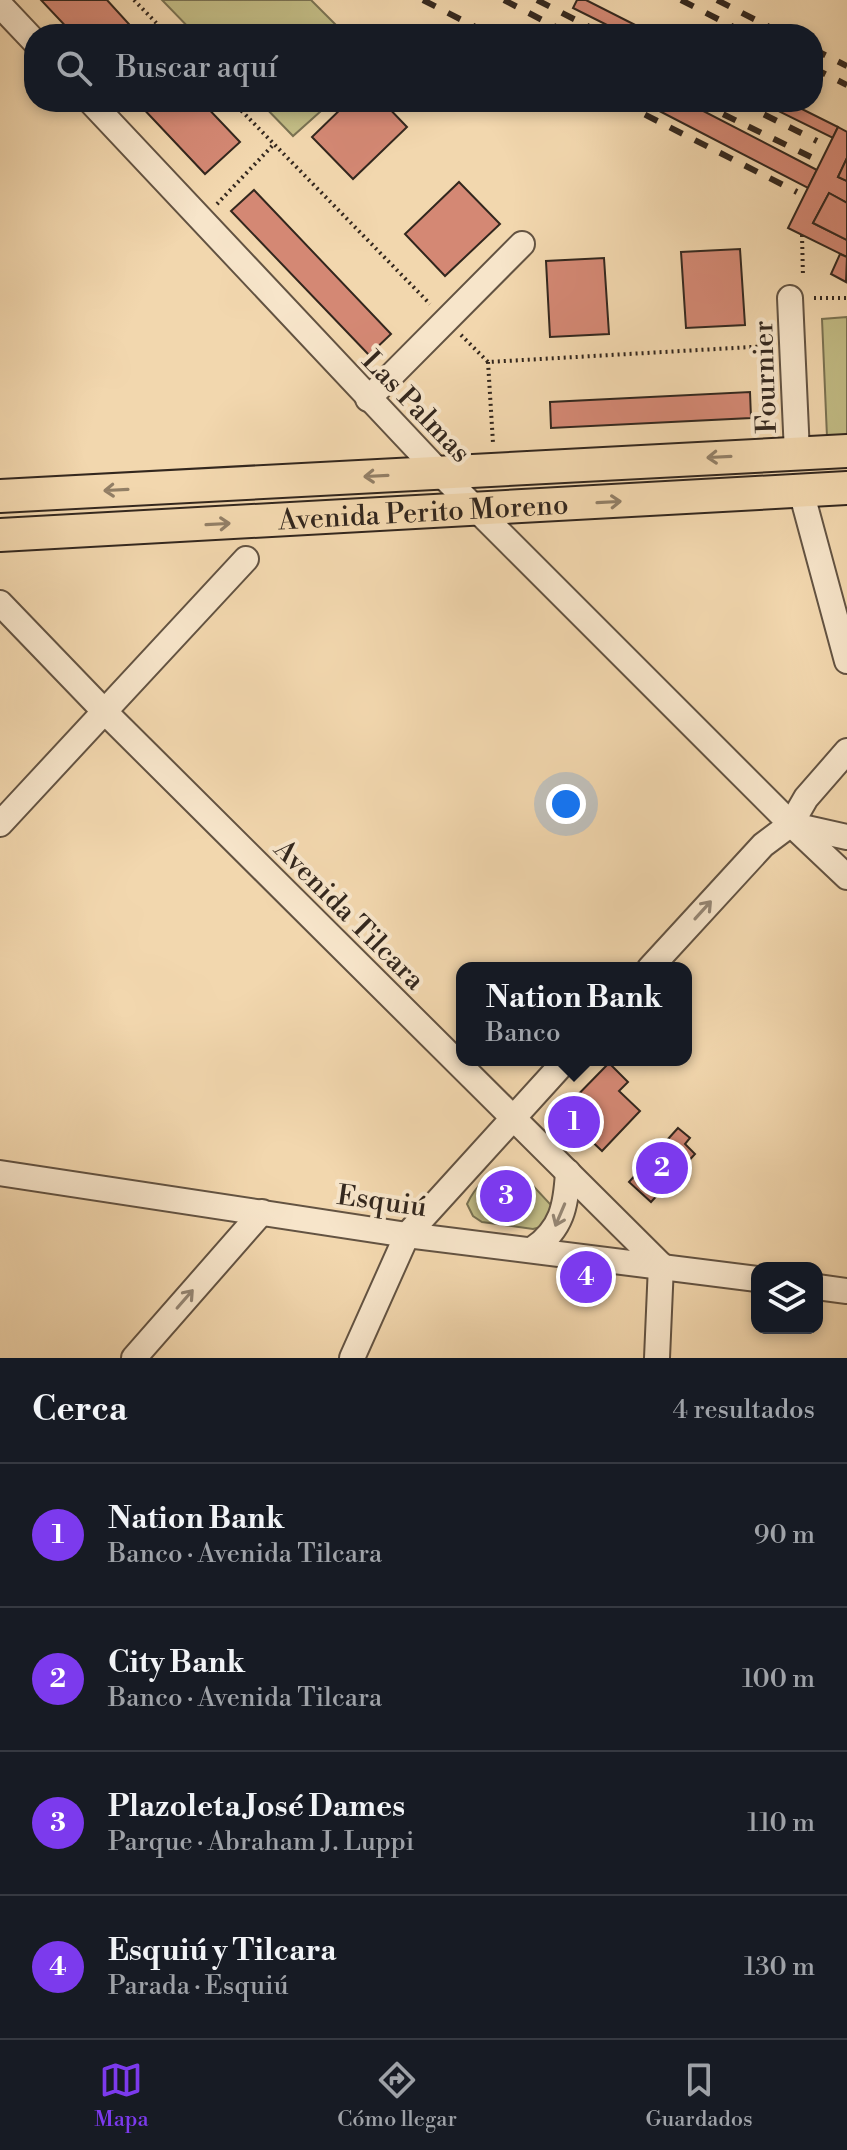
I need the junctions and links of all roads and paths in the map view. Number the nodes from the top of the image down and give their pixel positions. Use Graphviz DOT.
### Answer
graph roads {
  1 [pos="134,0"];
  2 [pos="0,5"];
  3 [pos="157,24"];
  4 [pos="24,30"];
  5 [pos="100,112"];
  6 [pos="274,144"];
  7 [pos="201,220"];
  8 [pos="802,235"];
  9 [pos="522,244"];
  10 [pos="803,276"];
  11 [pos="797,298"];
  12 [pos="847,298"];
  13 [pos="488,362"];
  14 [pos="368,399"];
  15 [pos="847,451"];
  16 [pos="797,453"];
  17 [pos="494,470"];
  18 [pos="440,473"];
  19 [pos="847,488"];
  20 [pos="801,491"];
  21 [pos="0,496"];
  22 [pos="475,509"];
  23 [pos="0,535"];
  24 [pos="246,559"];
  25 [pos="0,603"];
  26 [pos="847,661"];
  27 [pos="105,712"];
  28 [pos="847,751"];
  29 [pos="0,824"];
  30 [pos="791,824"];
  31 [pos="847,837"];
  32 [pos="847,877"];
  33 [pos="656,962"];
  34 [pos="456,1061"];
  35 [pos="461,1066"];
  36 [pos="561,1066"];
  37 [pos="513,1118"];
  38 [pos="568,1172"];
  39 [pos="1,1173"];
  40 [pos="262,1212"];
  41 [pos="407,1235"];
  42 [pos="533,1249"];
  43 [pos="661,1265"];
  44 [pos="751,1278"];
  45 [pos="823,1288"];
  46 [pos="847,1291"];
  47 [pos="134,1358"];
  48 [pos="352,1358"];
  49 [pos="657,1358"];
  1 -- 3 [label="path"];
  2 -- 4 [label="street"];
  5 -- 7 [label="street, Las Palmas"];
  6 -- 7 [label="path"];
  7 -- 14 [label="street, Las Palmas"];
  8 -- 10 [label="path"];
  9 -- 14 [label="street"];
  11 -- 12 [label="path"];
  11 -- 16 [label="street, Fournier"];
  13 -- 17 [label="path"];
  14 -- 18 [label="street, Las Palmas"];
  15 -- 16 [label="main road, Avenida Perito Moreno"];
  16 -- 17 [label="main road, Avenida Perito Moreno, one-way"];
  17 -- 18 [label="main road, Avenida Perito Moreno"];
  18 -- 21 [label="main road, Avenida Perito Moreno, one-way"];
  18 -- 22 [label="street, Las Palmas"];
  19 -- 20 [label="main road, Avenida Perito Moreno"];
  22 -- 20 [label="main road, Avenida Perito Moreno, one-way"];
  20 -- 26 [label="street"];
  23 -- 22 [label="main road, Avenida Perito Moreno, one-way"];
  22 -- 30 [label="street, Las Palmas"];
  24 -- 27 [label="street"];
  25 -- 27 [label="street, Avenida Tilcara"];
  27 -- 29 [label="street"];
  27 -- 34 [label="street, Avenida Tilcara"];
  28 -- 30 [label="street"];
  30 -- 31 [label="street"];
  30 -- 32 [label="street, Las Palmas"];
  33 -- 30 [label="street, one-way"];
  35 -- 37 [label="street, Avenida Tilcara"];
  36 -- 37 [label="street"];
  37 -- 38 [label="street, Avenida Tilcara"];
  37 -- 41 [label="street"];
  38 -- 42 [label="street, one-way"];
  38 -- 43 [label="street, Avenida Tilcara"];
  39 -- 40 [label="street, Esquiú"];
  40 -- 41 [label="street, Esquiú"];
  47 -- 40 [label="street, one-way"];
  41 -- 42 [label="street, Esquiú"];
  41 -- 48 [label="street"];
  42 -- 43 [label="street, Esquiú"];
  43 -- 44 [label="street, Esquiú"];
  43 -- 49 [label="street"];
  45 -- 46 [label="street"];
}
